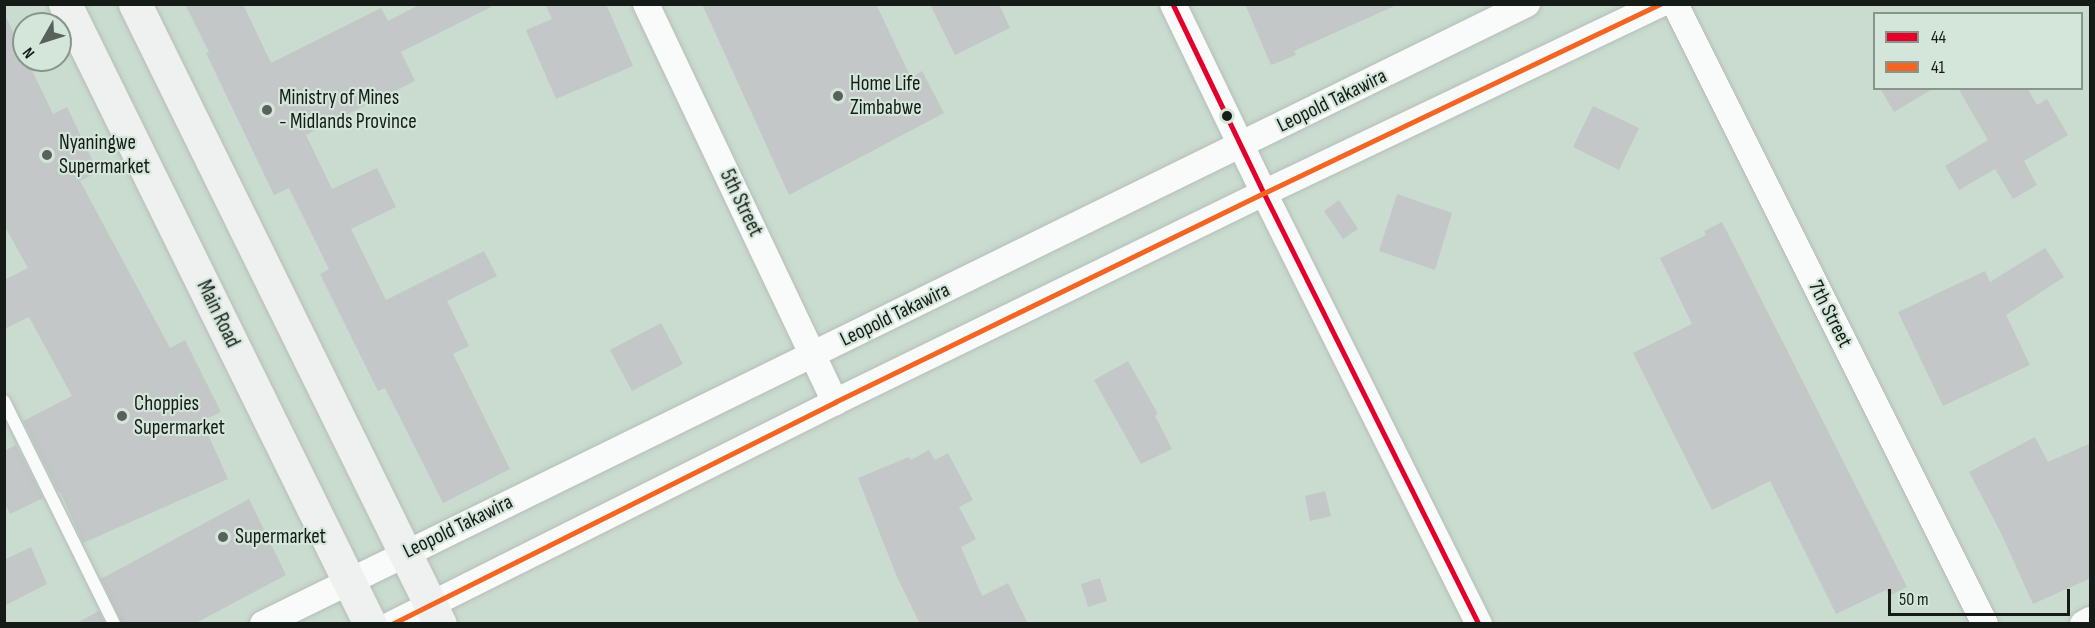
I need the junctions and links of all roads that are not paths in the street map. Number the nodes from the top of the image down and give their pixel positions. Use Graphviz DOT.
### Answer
graph roads {
  1 [pos="65,4"];
  2 [pos="135,4"];
  3 [pos="646,4"];
  4 [pos="1173,4"];
  5 [pos="1527,4"];
  6 [pos="1661,4"];
  7 [pos="1675,4"];
  8 [pos="1243,146"];
  9 [pos="1263,193"];
  10 [pos="814,354"];
  11 [pos="4,401"];
  12 [pos="835,402"];
  13 [pos="406,552"];
  14 [pos="351,581"];
  15 [pos="435,614"];
  16 [pos="2091,620"];
  17 [pos="114,624"];
  18 [pos="263,624"];
  19 [pos="370,624"];
  20 [pos="392,624"];
  21 [pos="1479,624"];
  22 [pos="1985,624"];
  23 [pos="2083,624"];
  1 -- 14 [label="main road, Main Road"];
  2 -- 13 [label="main road"];
  3 -- 10 [label="street, 5th Street"];
  4 -- 8 [label="street"];
  5 -- 8 [label="street, Leopold Takawira"];
  6 -- 9 [label="street"];
  7 -- 22 [label="street, 7th Street"];
  8 -- 9 [label="street"];
  8 -- 10 [label="street, Leopold Takawira"];
  9 -- 12 [label="street"];
  9 -- 21 [label="street"];
  10 -- 12 [label="street, 5th Street"];
  10 -- 13 [label="street, Leopold Takawira"];
  11 -- 17 [label="lane"];
  12 -- 15 [label="street"];
  13 -- 14 [label="street, Leopold Takawira"];
  13 -- 15 [label="main road"];
  14 -- 18 [label="street, Leopold Takawira"];
  14 -- 19 [label="main road, Main Road"];
  15 -- 20 [label="street"];
  16 -- 23 [label="street"];
}
